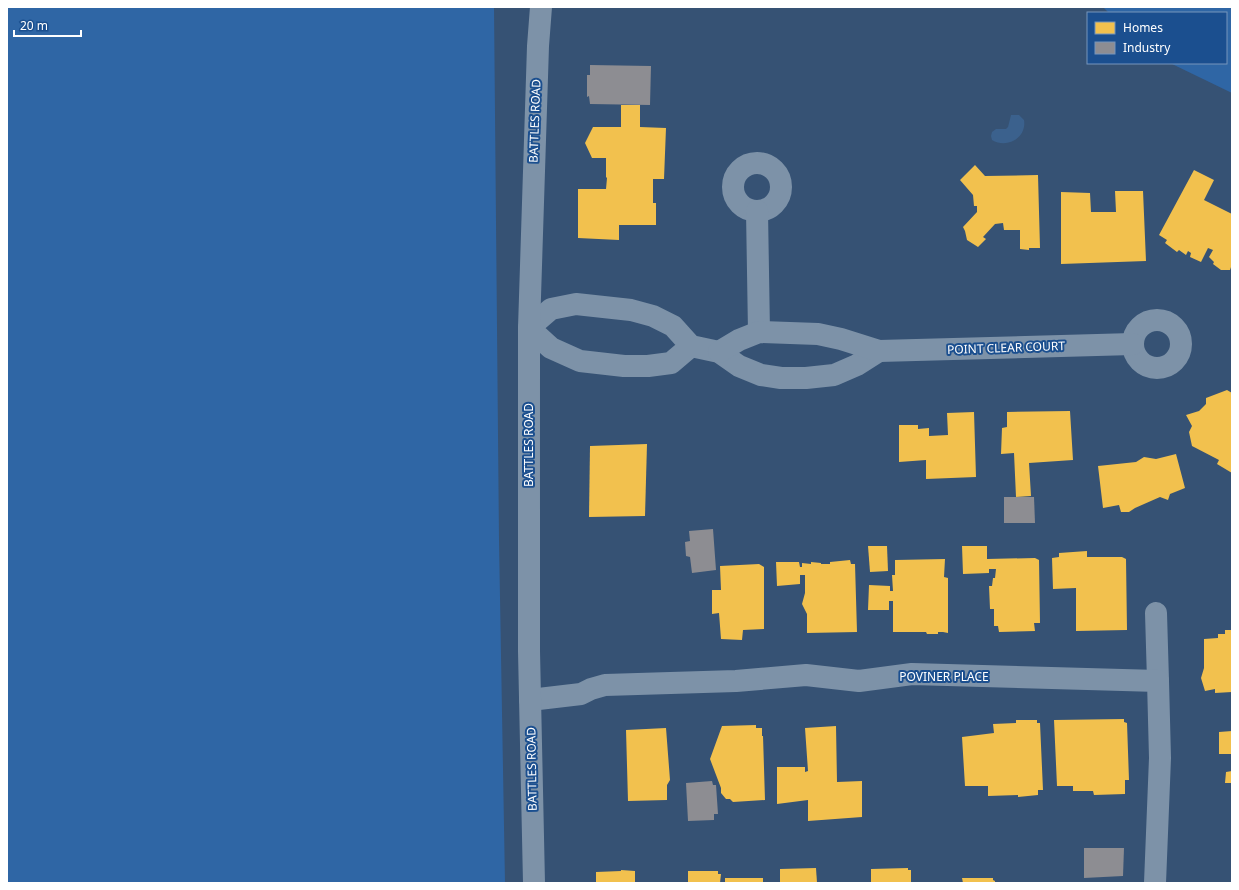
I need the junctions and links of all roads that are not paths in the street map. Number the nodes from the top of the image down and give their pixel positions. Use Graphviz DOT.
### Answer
graph roads {
  1 [pos="541,7"];
  2 [pos="757,211"];
  3 [pos="529,328"];
  4 [pos="759,332"];
  5 [pos="1133,344"];
  6 [pos="691,346"];
  7 [pos="879,351"];
  8 [pos="719,352"];
  9 [pos="1156,613"];
  10 [pos="1158,681"];
  11 [pos="530,700"];
  12 [pos="534,883"];
  13 [pos="1155,883"];
  1 -- 3 [label="street, BATTLES ROAD"];
  2 -- 4 [label="street"];
  3 -- 6 [label="street"];
  3 -- 6 [label="street"];
  3 -- 11 [label="street, BATTLES ROAD"];
  4 -- 7 [label="street, POINT CLEAR COURT"];
  4 -- 8 [label="street, POINT CLEAR COURT"];
  5 -- 7 [label="street, POINT CLEAR COURT"];
  6 -- 8 [label="street"];
  7 -- 8 [label="street"];
  9 -- 10 [label="street"];
  10 -- 11 [label="street, POVINER PLACE"];
  10 -- 13 [label="street"];
  11 -- 12 [label="street, BATTLES ROAD"];
}
